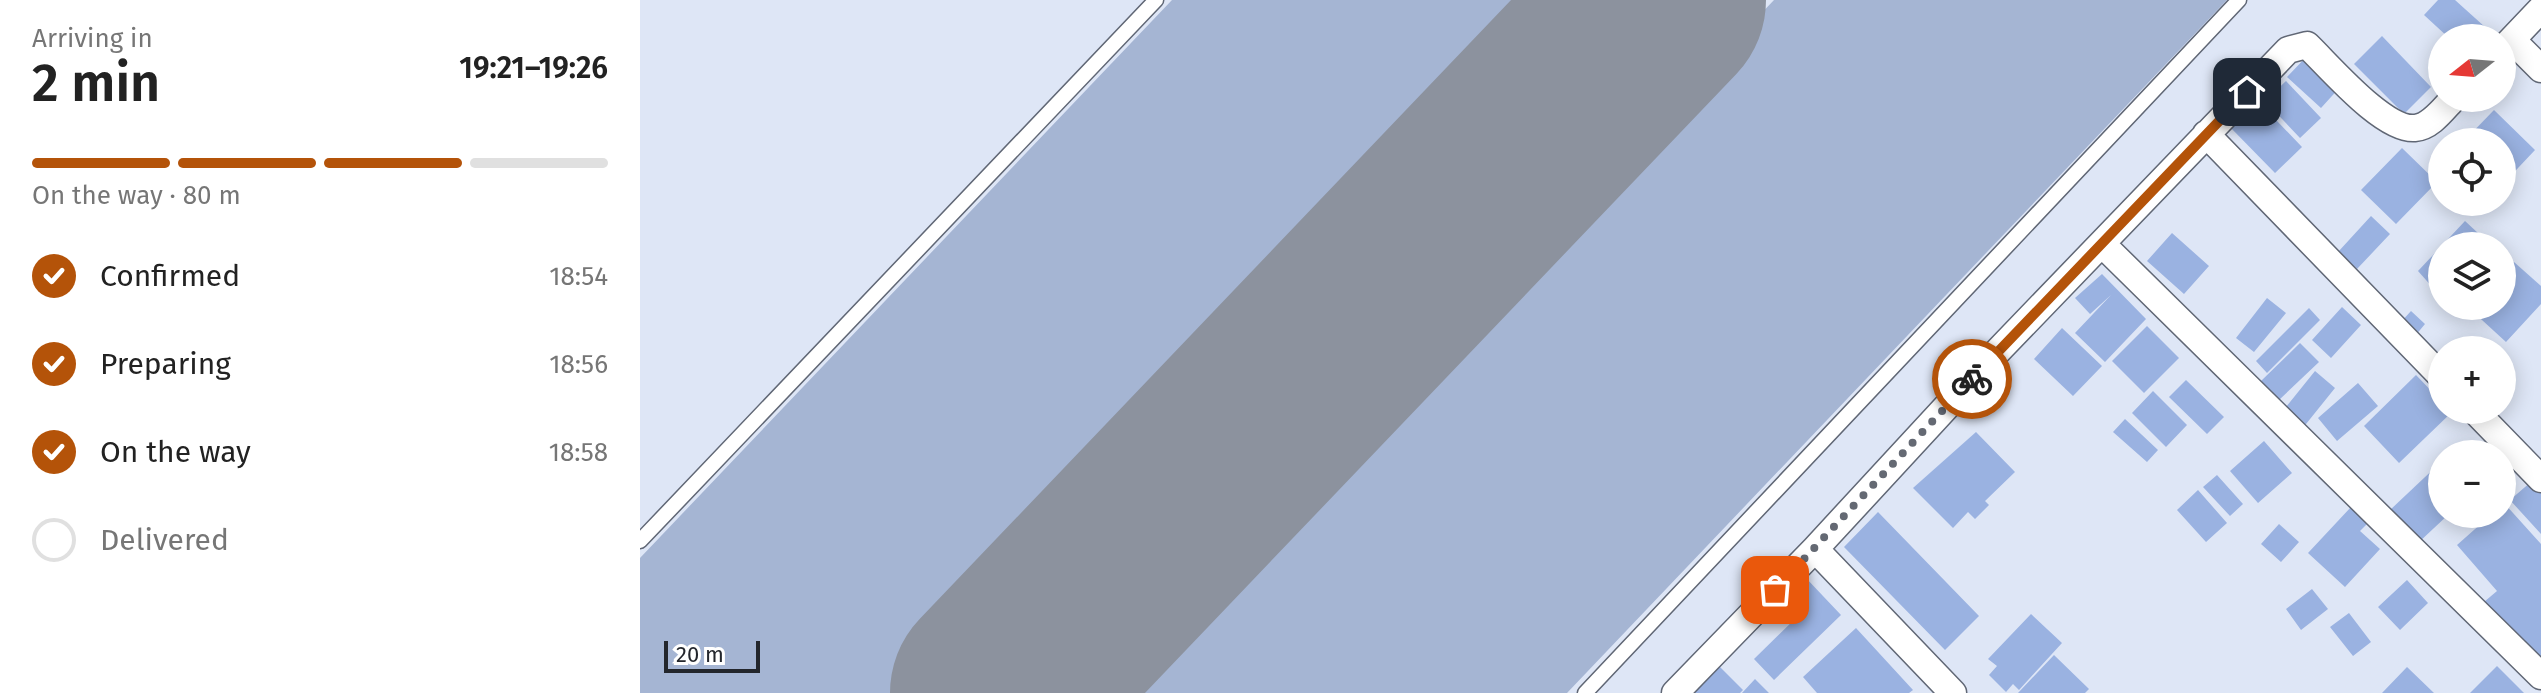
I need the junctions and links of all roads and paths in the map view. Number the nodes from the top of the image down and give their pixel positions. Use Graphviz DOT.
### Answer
graph roads {
  1 [pos="1156,0"];
  2 [pos="2239,0"];
  3 [pos="2541,9"];
  4 [pos="2516,35"];
  5 [pos="2516,51"];
  6 [pos="2541,69"];
  7 [pos="2441,112"];
  8 [pos="2206,134"];
  9 [pos="2102,244"];
  10 [pos="2428,363"];
  11 [pos="2488,424"];
  12 [pos="2541,479"];
  13 [pos="640,541"];
  14 [pos="1815,549"];
  15 [pos="2541,676"];
  16 [pos="1585,693"];
  17 [pos="1675,693"];
  18 [pos="1953,693"];
  1 -- 13 [label="lane"];
  2 -- 16 [label="lane"];
  3 -- 4 [label="street"];
  5 -- 6 [label="street"];
  7 -- 8 [label="street"];
  8 -- 9 [label="street"];
  8 -- 10 [label="street"];
  9 -- 14 [label="street"];
  9 -- 15 [label="street"];
  11 -- 12 [label="street"];
  14 -- 17 [label="street"];
  14 -- 18 [label="street"];
}
